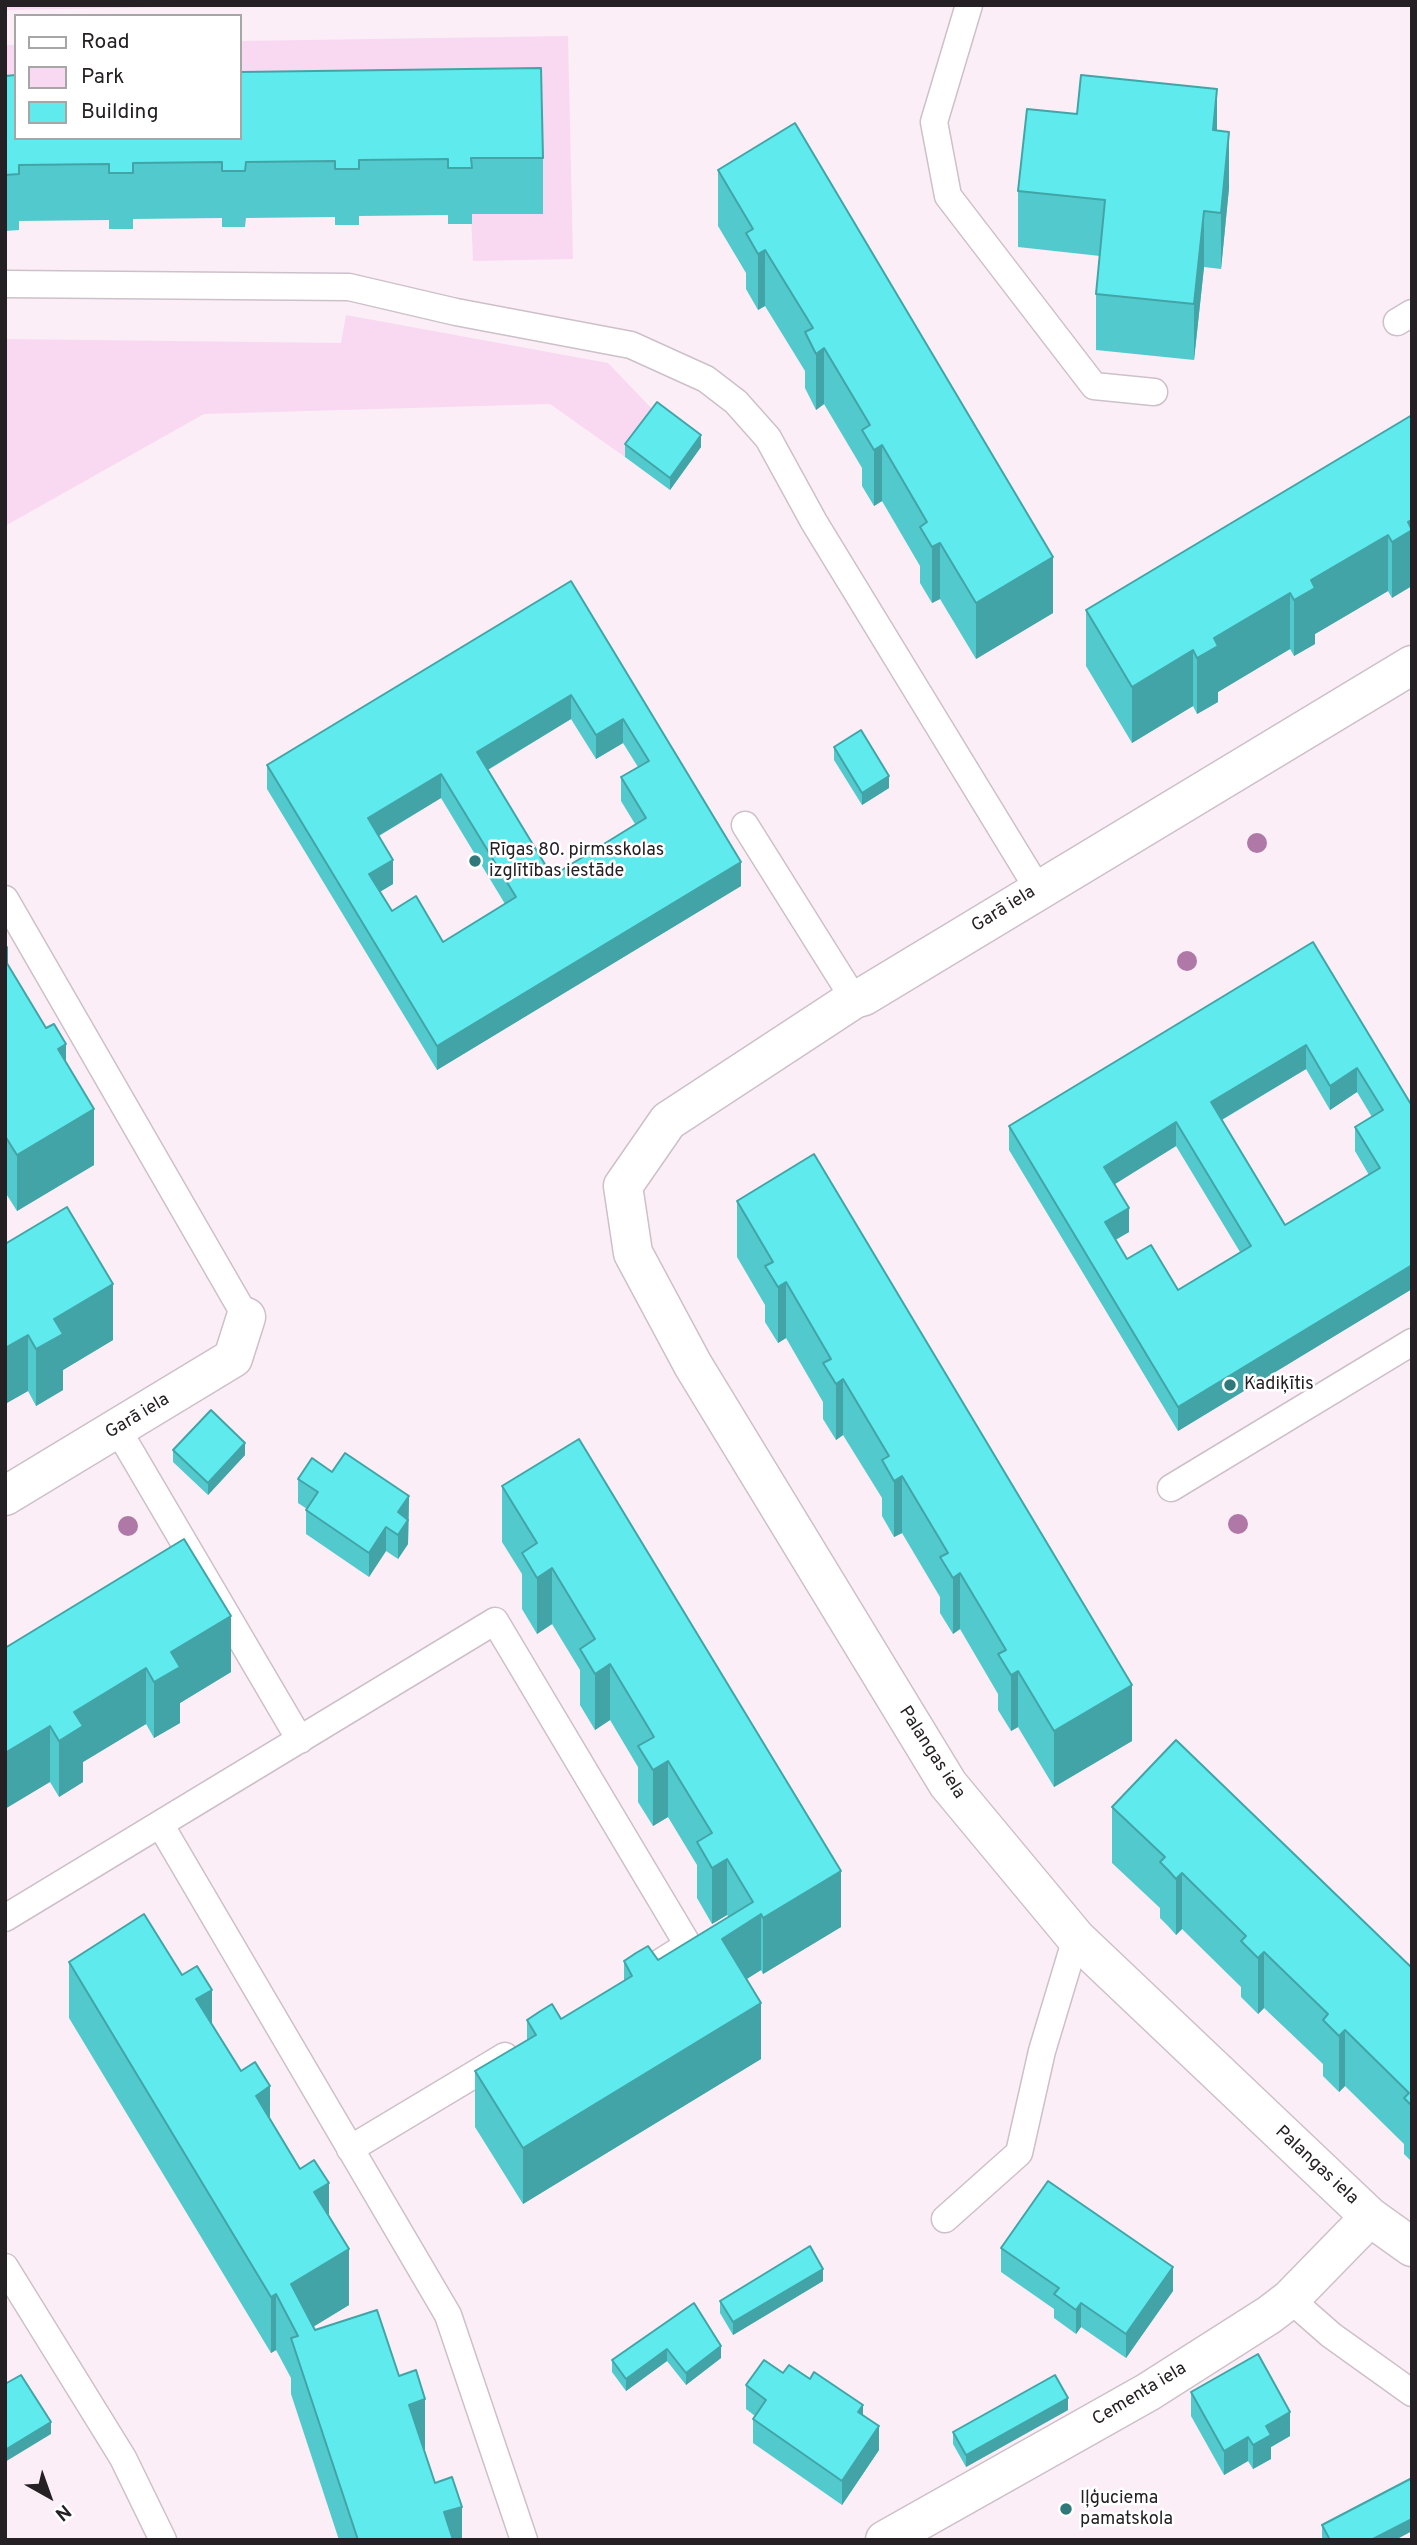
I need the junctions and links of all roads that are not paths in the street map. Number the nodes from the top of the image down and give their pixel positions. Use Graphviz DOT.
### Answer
graph roads {
  1 [pos="970,5"];
  2 [pos="5,284"];
  3 [pos="1154,393"];
  4 [pos="1411,667"];
  5 [pos="745,825"];
  6 [pos="1038,889"];
  7 [pos="5,899"];
  8 [pos="855,999"];
  9 [pos="623,1186"];
  10 [pos="246,1317"];
  11 [pos="1412,1342"];
  12 [pos="118,1430"];
  13 [pos="1171,1488"];
  14 [pos="5,1496"];
  15 [pos="300,1740"];
  16 [pos="160,1824"];
  17 [pos="5,1918"];
  18 [pos="1076,1938"];
  19 [pos="640,1974"];
  20 [pos="521,2046"];
  21 [pos="350,2149"];
  22 [pos="1370,2217"];
  23 [pos="944,2219"];
  24 [pos="1412,2247"];
  25 [pos="5,2267"];
  26 [pos="1290,2299"];
  27 [pos="1412,2393"];
  28 [pos="163,2540"];
  29 [pos="523,2540"];
  30 [pos="885,2540"];
  1 -- 3 [label="lane"];
  2 -- 6 [label="lane"];
  4 -- 6 [label="street, Garā iela"];
  5 -- 8 [label="lane"];
  6 -- 8 [label="street, Garā iela"];
  7 -- 10 [label="lane"];
  8 -- 9 [label="street, Garā iela"];
  9 -- 18 [label="street, Palangas iela"];
  10 -- 12 [label="street, Garā iela"];
  11 -- 13 [label="lane"];
  12 -- 14 [label="street, Garā iela"];
  12 -- 15 [label="lane"];
  15 -- 16 [label="lane"];
  15 -- 19 [label="lane"];
  16 -- 17 [label="lane"];
  16 -- 21 [label="lane"];
  18 -- 22 [label="street, Palangas iela"];
  18 -- 23 [label="lane"];
  20 -- 21 [label="lane"];
  21 -- 29 [label="lane"];
  22 -- 24 [label="street, Palangas iela"];
  22 -- 26 [label="street, Cementa iela"];
  25 -- 28 [label="lane"];
  26 -- 27 [label="lane"];
  26 -- 30 [label="street, Cementa iela"];
}
